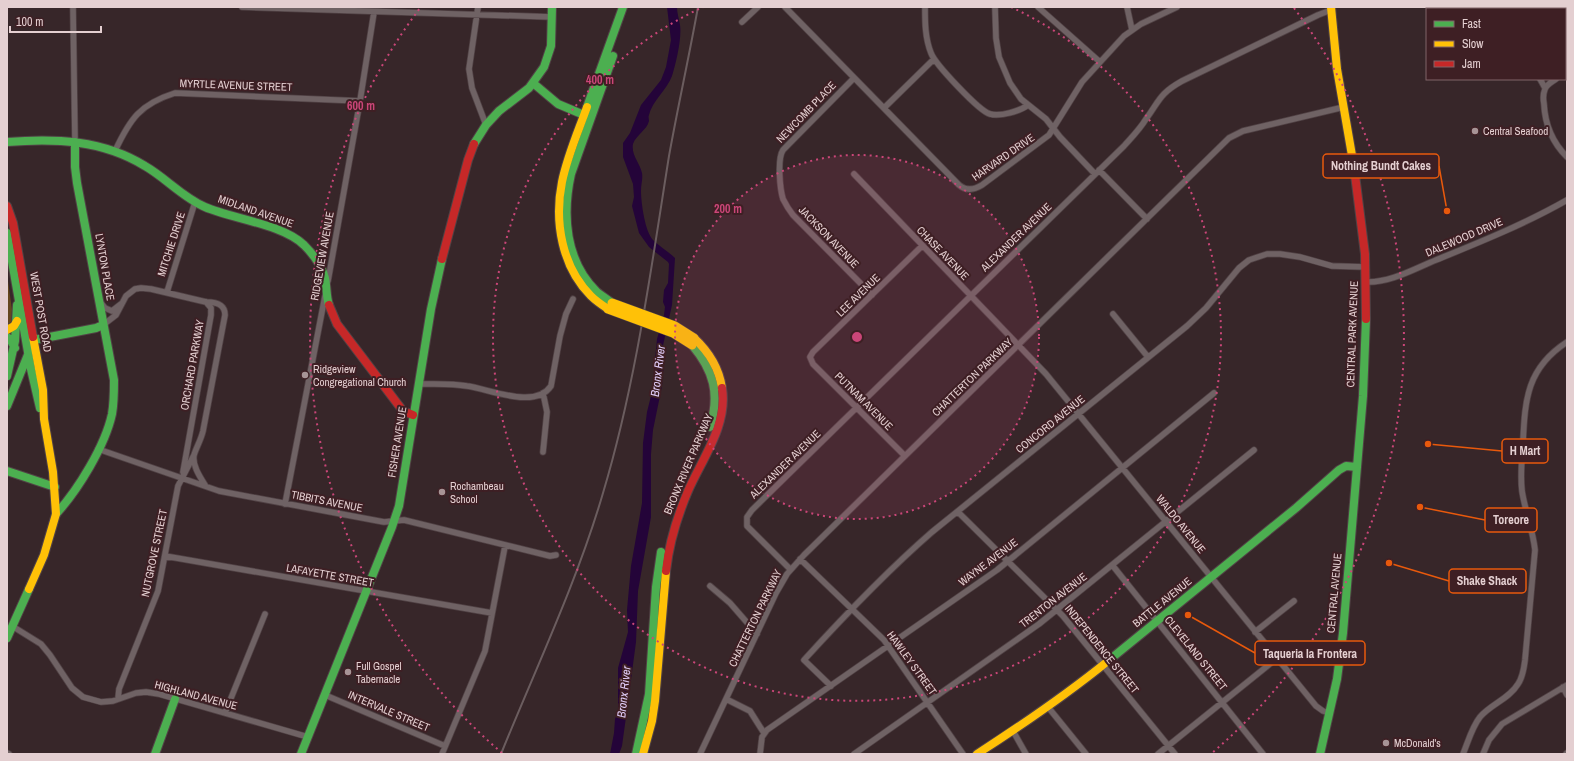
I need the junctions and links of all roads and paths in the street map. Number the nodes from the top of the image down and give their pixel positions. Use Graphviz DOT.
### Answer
graph roads {
  1 [pos="73,7"];
  2 [pos="242,7"];
  3 [pos="269,7"];
  4 [pos="478,7"];
  5 [pos="552,7"];
  6 [pos="623,7"];
  7 [pos="630,7"];
  8 [pos="758,7"];
  9 [pos="784,7"];
  10 [pos="925,7"];
  11 [pos="995,7"];
  12 [pos="1038,7"];
  13 [pos="1127,7"];
  14 [pos="1177,7"];
  15 [pos="339,9"];
  16 [pos="1331,9"];
  17 [pos="374,12"];
  18 [pos="477,15"];
  19 [pos="552,17"];
  20 [pos="742,22"];
  21 [pos="1132,30"];
  22 [pos="934,59"];
  23 [pos="1100,62"];
  24 [pos="854,78"];
  25 [pos="1541,80"];
  26 [pos="1554,80"];
  27 [pos="533,83"];
  28 [pos="1545,88"];
  29 [pos="360,101"];
  30 [pos="1028,105"];
  31 [pos="1344,107"];
  32 [pos="884,108"];
  33 [pos="584,115"];
  34 [pos="486,125"];
  35 [pos="1054,128"];
  36 [pos="7,142"];
  37 [pos="75,142"];
  38 [pos="115,151"];
  39 [pos="1567,157"];
  40 [pos="780,164"];
  41 [pos="1097,172"];
  42 [pos="854,174"];
  43 [pos="1567,200"];
  44 [pos="195,202"];
  45 [pos="7,210"];
  46 [pos="1147,219"];
  47 [pos="7,232"];
  48 [pos="922,246"];
  49 [pos="1366,267"];
  50 [pos="1366,282"];
  51 [pos="16,285"];
  52 [pos="326,289"];
  53 [pos="166,292"];
  54 [pos="872,295"];
  55 [pos="970,296"];
  56 [pos="98,298"];
  57 [pos="573,299"];
  58 [pos="123,300"];
  59 [pos="206,302"];
  60 [pos="610,306"];
  61 [pos="1113,314"];
  62 [pos="17,320"];
  63 [pos="103,325"];
  64 [pos="7,330"];
  65 [pos="7,337"];
  66 [pos="34,340"];
  67 [pos="693,341"];
  68 [pos="1567,342"];
  69 [pos="1018,345"];
  70 [pos="15,348"];
  71 [pos="28,354"];
  72 [pos="1148,357"];
  73 [pos="810,359"];
  74 [pos="7,376"];
  75 [pos="418,384"];
  76 [pos="543,393"];
  77 [pos="1214,393"];
  78 [pos="7,406"];
  79 [pos="856,408"];
  80 [pos="413,414"];
  81 [pos="1078,414"];
  82 [pos="44,419"];
  83 [pos="1360,432"];
  84 [pos="98,449"];
  85 [pos="1254,450"];
  86 [pos="543,452"];
  87 [pos="195,454"];
  88 [pos="905,456"];
  89 [pos="1357,467"];
  90 [pos="1122,468"];
  91 [pos="7,471"];
  92 [pos="182,478"];
  93 [pos="205,485"];
  94 [pos="55,487"];
  95 [pos="285,504"];
  96 [pos="958,512"];
  97 [pos="56,514"];
  98 [pos="394,521"];
  99 [pos="1166,522"];
  100 [pos="505,546"];
  101 [pos="556,555"];
  102 [pos="165,556"];
  103 [pos="800,559"];
  104 [pos="1008,561"];
  105 [pos="1113,566"];
  106 [pos="790,569"];
  107 [pos="1211,578"];
  108 [pos="710,586"];
  109 [pos="367,591"];
  110 [pos="1294,601"];
  111 [pos="852,608"];
  112 [pos="1057,610"];
  113 [pos="492,613"];
  114 [pos="265,614"];
  115 [pos="1157,622"];
  116 [pos="12,626"];
  117 [pos="1255,632"];
  118 [pos="757,634"];
  119 [pos="7,638"];
  120 [pos="888,646"];
  121 [pos="1276,659"];
  122 [pos="1103,665"];
  123 [pos="831,686"];
  124 [pos="1565,686"];
  125 [pos="1567,694"];
  126 [pos="325,695"];
  127 [pos="118,699"];
  128 [pos="175,699"];
  129 [pos="726,699"];
  130 [pos="1223,702"];
  131 [pos="928,703"];
  132 [pos="1048,707"];
  133 [pos="1329,713"];
  134 [pos="225,714"];
  135 [pos="1013,731"];
  136 [pos="764,733"];
  137 [pos="308,737"];
  138 [pos="445,746"];
  139 [pos="1168,746"];
  140 [pos="155,754"];
  141 [pos="301,754"];
  142 [pos="442,754"];
  143 [pos="636,754"];
  144 [pos="643,754"];
  145 [pos="700,754"];
  146 [pos="760,754"];
  147 [pos="854,754"];
  148 [pos="963,754"];
  149 [pos="977,754"];
  150 [pos="1026,754"];
  151 [pos="1086,754"];
  152 [pos="1158,754"];
  153 [pos="1175,754"];
  154 [pos="1263,754"];
  155 [pos="1320,754"];
  156 [pos="1463,754"];
  157 [pos="1483,754"];
  1 -- 37 [label="street, LYNTON PLACE"];
  2 -- 3 [label="street"];
  3 -- 15 [label="street"];
  4 -- 18 [label="street"];
  5 -- 19 [label="main road, FISHER AVENUE"];
  6 -- 33 [label="main road, BRONX RIVER PARKWAY"];
  7 -- 60 [label="main road, BRONX RIVER PARKWAY"];
  8 -- 20 [label="street"];
  9 -- 24 [label="street, HARVARD DRIVE"];
  10 -- 22 [label="street"];
  11 -- 30 [label="street"];
  12 -- 23 [label="street"];
  13 -- 21 [label="street"];
  14 -- 21 [label="street, HARVARD DRIVE"];
  15 -- 17 [label="street"];
  16 -- 31 [label="main road, CENTRAL PARK AVENUE"];
  16 -- 41 [label="street, ALEXANDER AVENUE"];
  17 -- 18 [label="street"];
  17 -- 29 [label="street, RIDGEVIEW AVENUE"];
  18 -- 19 [label="street"];
  18 -- 34 [label="street"];
  19 -- 27 [label="main road, FISHER AVENUE"];
  21 -- 23 [label="street, HARVARD DRIVE"];
  22 -- 30 [label="street"];
  22 -- 32 [label="street"];
  23 -- 35 [label="street, HARVARD DRIVE"];
  24 -- 32 [label="street, HARVARD DRIVE"];
  24 -- 40 [label="street, NEWCOMB PLACE"];
  25 -- 28 [label="street"];
  26 -- 28 [label="street"];
  27 -- 33 [label="main road"];
  27 -- 34 [label="main road, FISHER AVENUE"];
  28 -- 39 [label="street"];
  29 -- 38 [label="street, MYRTLE AVENUE STREET"];
  29 -- 52 [label="street, RIDGEVIEW AVENUE"];
  30 -- 35 [label="street"];
  31 -- 46 [label="street, CHATTERTON PARKWAY"];
  31 -- 49 [label="main road, CENTRAL PARK AVENUE"];
  32 -- 35 [label="street, HARVARD DRIVE"];
  33 -- 60 [label="main road, BRONX RIVER PARKWAY"];
  34 -- 75 [label="main road, FISHER AVENUE"];
  35 -- 41 [label="street"];
  36 -- 37 [label="main road, MIDLAND AVENUE"];
  37 -- 38 [label="main road, MIDLAND AVENUE"];
  37 -- 56 [label="main road, LYNTON PLACE"];
  38 -- 44 [label="main road, MIDLAND AVENUE"];
  40 -- 54 [label="street, JACKSON AVENUE"];
  41 -- 46 [label="street"];
  41 -- 55 [label="street, ALEXANDER AVENUE"];
  42 -- 48 [label="street, CHASE AVENUE"];
  43 -- 50 [label="street, DALEWOOD DRIVE"];
  44 -- 52 [label="main road, MIDLAND AVENUE"];
  44 -- 53 [label="street, MITCHIE DRIVE"];
  45 -- 66 [label="main road, WEST POST ROAD"];
  46 -- 69 [label="street, CHATTERTON PARKWAY"];
  47 -- 51 [label="main road, WEST POST ROAD"];
  48 -- 54 [label="street, LEE AVENUE"];
  48 -- 55 [label="street, CHASE AVENUE"];
  49 -- 50 [label="main road, CENTRAL PARK AVENUE"];
  49 -- 72 [label="street, CONCORD AVENUE"];
  50 -- 83 [label="main road, CENTRAL PARK AVENUE"];
  51 -- 62 [label="main road"];
  51 -- 71 [label="main road, WEST POST ROAD"];
  52 -- 80 [label="main road, MIDLAND AVENUE"];
  52 -- 95 [label="street, RIDGEVIEW AVENUE"];
  53 -- 58 [label="street"];
  53 -- 59 [label="street"];
  54 -- 73 [label="street, LEE AVENUE"];
  55 -- 69 [label="street, CHASE AVENUE"];
  55 -- 79 [label="street, ALEXANDER AVENUE"];
  56 -- 58 [label="street"];
  56 -- 63 [label="main road, LYNTON PLACE"];
  57 -- 76 [label="street"];
  58 -- 63 [label="street"];
  59 -- 87 [label="street, ORCHARD PARKWAY"];
  59 -- 92 [label="street, ORCHARD PARKWAY"];
  60 -- 67 [label="main road, BRONX RIVER PARKWAY, bridge"];
  61 -- 72 [label="street"];
  62 -- 64 [label="main road"];
  62 -- 70 [label="main road"];
  63 -- 66 [label="main road"];
  63 -- 84 [label="main road, LYNTON PLACE"];
  65 -- 70 [label="main road"];
  66 -- 71 [label="main road"];
  66 -- 82 [label="main road, WEST POST ROAD"];
  67 -- 143 [label="main road, BRONX RIVER PARKWAY"];
  67 -- 144 [label="main road, BRONX RIVER PARKWAY"];
  68 -- 156 [label="street"];
  69 -- 81 [label="street, WALDO AVENUE"];
  69 -- 88 [label="street, CHATTERTON PARKWAY"];
  70 -- 74 [label="main road"];
  71 -- 78 [label="main road"];
  71 -- 82 [label="main road, WEST POST ROAD"];
  72 -- 81 [label="street, CONCORD AVENUE"];
  73 -- 79 [label="street, PUTNAM AVENUE"];
  75 -- 76 [label="street"];
  75 -- 80 [label="main road, FISHER AVENUE"];
  76 -- 86 [label="street"];
  77 -- 90 [label="street, WAYNE AVENUE"];
  79 -- 88 [label="street, PUTNAM AVENUE"];
  79 -- 106 [label="street, ALEXANDER AVENUE"];
  80 -- 98 [label="main road, FISHER AVENUE"];
  81 -- 90 [label="street, WALDO AVENUE"];
  81 -- 96 [label="street, CONCORD AVENUE"];
  82 -- 94 [label="main road, WEST POST ROAD"];
  83 -- 89 [label="main road, CENTRAL AVENUE"];
  84 -- 92 [label="street, TIBBITS AVENUE"];
  84 -- 97 [label="main road, LYNTON PLACE"];
  85 -- 99 [label="street, TRENTON AVENUE"];
  87 -- 92 [label="street, ORCHARD PARKWAY"];
  87 -- 93 [label="street"];
  88 -- 103 [label="street, CHATTERTON PARKWAY"];
  89 -- 107 [label="main road, BATTLE AVENUE"];
  89 -- 133 [label="main road, CENTRAL AVENUE"];
  90 -- 99 [label="street, WALDO AVENUE"];
  90 -- 104 [label="street, WAYNE AVENUE"];
  91 -- 94 [label="main road"];
  92 -- 93 [label="street, TIBBITS AVENUE"];
  92 -- 102 [label="street, NUTGROVE STREET"];
  93 -- 95 [label="street, TIBBITS AVENUE"];
  94 -- 97 [label="main road, WEST POST ROAD"];
  95 -- 98 [label="street, TIBBITS AVENUE"];
  96 -- 104 [label="street, INDEPENDENCE STREET"];
  96 -- 111 [label="street, CONCORD AVENUE"];
  97 -- 116 [label="main road, WEST POST ROAD"];
  98 -- 100 [label="street, TIBBITS AVENUE"];
  98 -- 109 [label="main road, FISHER AVENUE"];
  99 -- 105 [label="street, TRENTON AVENUE"];
  99 -- 107 [label="street, WALDO AVENUE"];
  100 -- 101 [label="street, TIBBITS AVENUE"];
  100 -- 113 [label="street"];
  102 -- 109 [label="street, LAFAYETTE STREET"];
  102 -- 127 [label="street, NUTGROVE STREET"];
  103 -- 106 [label="street, CHATTERTON PARKWAY"];
  103 -- 111 [label="street, HAWLEY STREET"];
  104 -- 112 [label="street, INDEPENDENCE STREET"];
  104 -- 120 [label="street, WAYNE AVENUE"];
  105 -- 112 [label="street, TRENTON AVENUE"];
  105 -- 115 [label="street, CLEVELAND STREET"];
  106 -- 118 [label="street, CHATTERTON PARKWAY"];
  107 -- 115 [label="main road, BATTLE AVENUE"];
  107 -- 117 [label="street, WALDO AVENUE"];
  108 -- 118 [label="street"];
  109 -- 113 [label="street, LAFAYETTE STREET"];
  109 -- 126 [label="main road, FISHER AVENUE"];
  110 -- 117 [label="street"];
  111 -- 120 [label="street, HAWLEY STREET"];
  111 -- 123 [label="street, CONCORD AVENUE"];
  112 -- 122 [label="street, INDEPENDENCE STREET"];
  112 -- 131 [label="street, TRENTON AVENUE"];
  113 -- 138 [label="street"];
  114 -- 134 [label="street"];
  115 -- 122 [label="main road, BATTLE AVENUE"];
  115 -- 130 [label="street, CLEVELAND STREET"];
  116 -- 119 [label="main road, WEST POST ROAD"];
  116 -- 127 [label="street, HIGHLAND AVENUE"];
  117 -- 121 [label="street, WALDO AVENUE"];
  118 -- 129 [label="street, CHATTERTON PARKWAY"];
  120 -- 123 [label="street, WAYNE AVENUE"];
  120 -- 131 [label="street, HAWLEY STREET"];
  121 -- 130 [label="street"];
  121 -- 133 [label="street, WALDO AVENUE"];
  122 -- 132 [label="main road, BATTLE AVENUE"];
  122 -- 139 [label="street, INDEPENDENCE STREET"];
  123 -- 136 [label="street, WAYNE AVENUE"];
  124 -- 125 [label="street"];
  124 -- 157 [label="street"];
  126 -- 137 [label="main road, FISHER AVENUE"];
  126 -- 138 [label="street, INTERVALE STREET"];
  127 -- 128 [label="street, HIGHLAND AVENUE"];
  128 -- 134 [label="street, HIGHLAND AVENUE"];
  128 -- 140 [label="main road"];
  129 -- 136 [label="street"];
  129 -- 145 [label="street, CHATTERTON PARKWAY"];
  130 -- 139 [label="street"];
  130 -- 154 [label="street, CLEVELAND STREET"];
  131 -- 147 [label="street, TRENTON AVENUE"];
  131 -- 148 [label="street, HAWLEY STREET"];
  132 -- 135 [label="main road, BATTLE AVENUE"];
  132 -- 151 [label="street"];
  133 -- 155 [label="main road, CENTRAL AVENUE"];
  134 -- 137 [label="street, HIGHLAND AVENUE"];
  135 -- 149 [label="main road, BATTLE AVENUE"];
  135 -- 150 [label="street"];
  136 -- 146 [label="street"];
  137 -- 141 [label="main road, FISHER AVENUE"];
  138 -- 142 [label="street"];
  139 -- 152 [label="street"];
  139 -- 153 [label="street, INDEPENDENCE STREET"];
}
